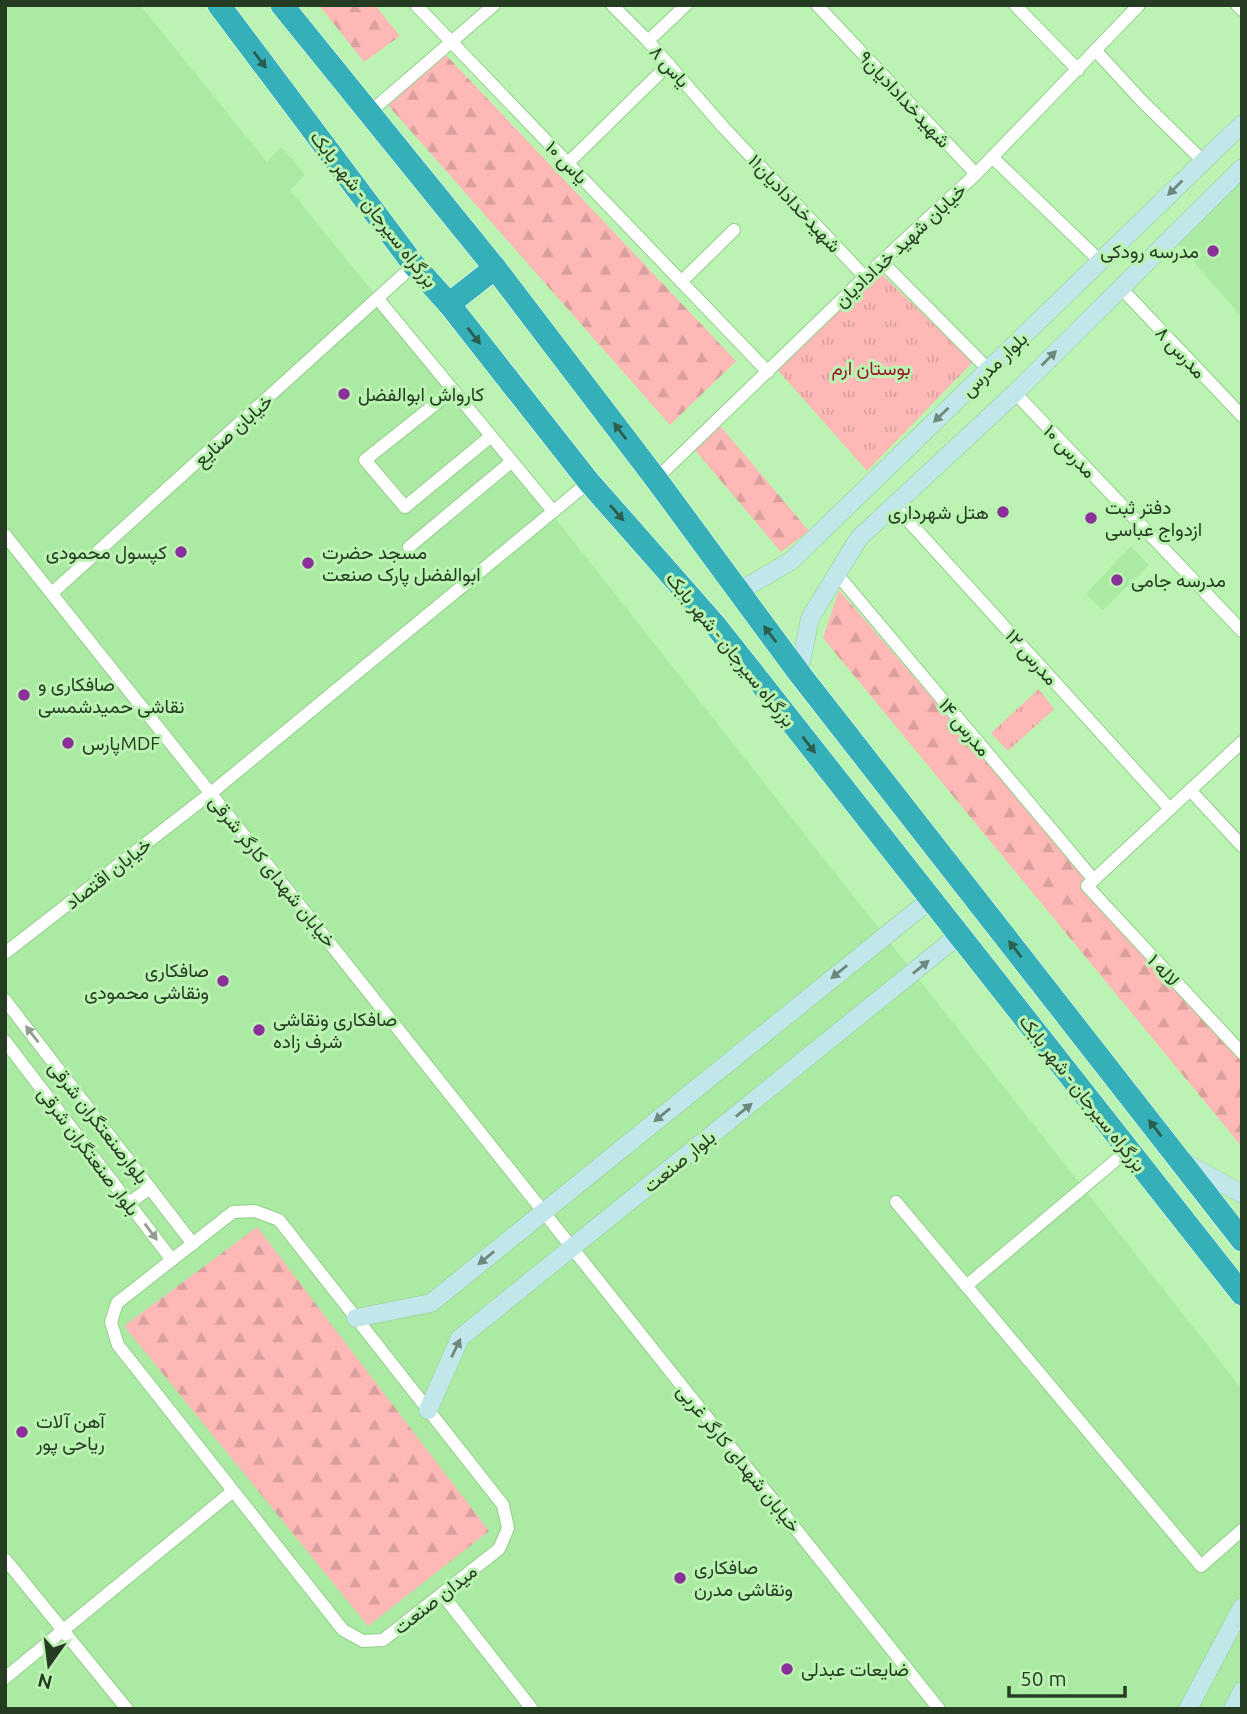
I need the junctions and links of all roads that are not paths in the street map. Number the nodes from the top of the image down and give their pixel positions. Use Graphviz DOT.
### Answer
graph roads {
  1 [pos="219,5"];
  2 [pos="282,5"];
  3 [pos="416,5"];
  4 [pos="494,5"];
  5 [pos="612,5"];
  6 [pos="686,5"];
  7 [pos="817,5"];
  8 [pos="1014,5"];
  9 [pos="1139,5"];
  10 [pos="1237,5"];
  11 [pos="1241,10"];
  12 [pos="648,41"];
  13 [pos="452,43"];
  14 [pos="1095,50"];
  15 [pos="669,64"];
  16 [pos="1078,70"];
  17 [pos="370,113"];
  18 [pos="1242,124"];
  19 [pos="725,129"];
  20 [pos="992,157"];
  21 [pos="1203,161"];
  22 [pos="568,163"];
  23 [pos="1242,168"];
  24 [pos="976,174"];
  25 [pos="734,230"];
  26 [pos="881,262"];
  27 [pos="1101,262"];
  28 [pos="414,265"];
  29 [pos="495,268"];
  30 [pos="865,277"];
  31 [pos="681,282"];
  32 [pos="1121,288"];
  33 [pos="378,299"];
  34 [pos="449,304"];
  35 [pos="988,369"];
  36 [pos="768,372"];
  37 [pos="453,390"];
  38 [pos="1015,393"];
  39 [pos="1242,416"];
  40 [pos="490,438"];
  41 [pos="510,462"];
  42 [pos="656,479"];
  43 [pos="589,482"];
  44 [pos="894,505"];
  45 [pos="553,511"];
  46 [pos="838,515"];
  47 [pos="5,535"];
  48 [pos="859,538"];
  49 [pos="409,547"];
  50 [pos="837,574"];
  51 [pos="738,592"];
  52 [pos="52,593"];
  53 [pos="1242,631"];
  54 [pos="799,673"];
  55 [pos="1242,742"];
  56 [pos="1190,790"];
  57 [pos="211,793"];
  58 [pos="1170,809"];
  59 [pos="1242,846"];
  60 [pos="1090,883"];
  61 [pos="931,899"];
  62 [pos="959,935"];
  63 [pos="5,953"];
  64 [pos="5,1000"];
  65 [pos="5,1041"];
  66 [pos="1242,1053"];
  67 [pos="1128,1150"];
  68 [pos="1180,1160"];
  69 [pos="150,1188"];
  70 [pos="1242,1194"];
  71 [pos="895,1202"];
  72 [pos="129,1203"];
  73 [pos="542,1209"];
  74 [pos="1242,1240"];
  75 [pos="193,1244"];
  76 [pos="572,1248"];
  77 [pos="172,1260"];
  78 [pos="966,1286"];
  79 [pos="1242,1294"];
  80 [pos="356,1318"];
  81 [pos="428,1410"];
  82 [pos="233,1491"];
  83 [pos="1242,1530"];
  84 [pos="5,1559"];
  85 [pos="442,1594"];
  86 [pos="1242,1607"];
  87 [pos="63,1632"];
  88 [pos="5,1678"];
  89 [pos="1242,1691"];
  90 [pos="127,1709"];
  91 [pos="531,1709"];
  92 [pos="939,1709"];
  93 [pos="1188,1709"];
  94 [pos="1233,1709"];
  1 -- 28 [label="highway, بزرگراه سیرجان - شهر بابک, one-way"];
  2 -- 17 [label="highway, بزرگراه سیرجان - شهر بابک"];
  3 -- 13 [label="street, یاس ۱۰"];
  4 -- 13 [label="street"];
  5 -- 12 [label="street, یاس ۸"];
  6 -- 12 [label="street"];
  7 -- 24 [label="street, شهیدخدادادیان۹"];
  8 -- 16 [label="street"];
  9 -- 14 [label="street, خیابان شهید خدادادیان"];
  10 -- 11 [label="street"];
  12 -- 15 [label="street, یاس ۸"];
  13 -- 17 [label="street"];
  13 -- 22 [label="street, یاس ۱۰"];
  14 -- 16 [label="street, خیابان شهید خدادادیان"];
  14 -- 21 [label="street"];
  15 -- 19 [label="street, یاس ۸"];
  15 -- 22 [label="street"];
  16 -- 20 [label="street, خیابان شهید خدادادیان"];
  17 -- 29 [label="highway, بزرگراه سیرجان - شهر بابک"];
  18 -- 21 [label="street, بلوار مدرس"];
  19 -- 30 [label="street, شهیدخدادادیان۱۱"];
  20 -- 24 [label="street, خیابان شهید خدادادیان"];
  20 -- 27 [label="street"];
  21 -- 27 [label="street, بلوار مدرس, one-way"];
  22 -- 31 [label="street, یاس ۱۰"];
  23 -- 32 [label="street, بلوار مدرس"];
  24 -- 26 [label="street, خیابان شهید خدادادیان"];
  25 -- 31 [label="street"];
  26 -- 30 [label="street, خیابان شهید خدادادیان"];
  26 -- 35 [label="street"];
  27 -- 35 [label="street, بلوار مدرس"];
  28 -- 33 [label="street, خیابان صنایع"];
  28 -- 34 [label="highway, بزرگراه سیرجان - شهر بابک"];
  29 -- 34 [label="highway"];
  42 -- 29 [label="highway, بزرگراه سیرجان - شهر بابک, one-way"];
  30 -- 36 [label="street, خیابان شهید خدادادیان"];
  31 -- 36 [label="street, یاس ۱۰"];
  38 -- 32 [label="street, بلوار مدرس, one-way"];
  32 -- 39 [label="street, مدرس ۸"];
  33 -- 37 [label="street"];
  33 -- 52 [label="street, خیابان صنایع"];
  34 -- 43 [label="highway, بزرگراه سیرجان - شهر بابک, one-way"];
  35 -- 46 [label="street, بلوار مدرس, one-way"];
  36 -- 42 [label="street, خیابان شهید خدادادیان"];
  37 -- 40 [label="street"];
  37 -- 40 [label="street"];
  38 -- 44 [label="street, بلوار مدرس"];
  38 -- 53 [label="street, مدرس ۱۰"];
  40 -- 41 [label="street"];
  41 -- 45 [label="street"];
  41 -- 49 [label="street"];
  42 -- 51 [label="highway, بزرگراه سیرجان - شهر بابک"];
  43 -- 45 [label="street, خیابان اقتصاد"];
  43 -- 61 [label="highway, بزرگراه سیرجان - شهر بابک, one-way"];
  44 -- 48 [label="street, بلوار مدرس"];
  44 -- 58 [label="street, مدرس ۱۲"];
  45 -- 57 [label="street, خیابان اقتصاد"];
  46 -- 48 [label="street"];
  46 -- 51 [label="street, بلوار مدرس"];
  47 -- 52 [label="street, خیابان شهدای کارگر شرقی"];
  48 -- 50 [label="street, بلوار مدرس"];
  50 -- 54 [label="street, بلوار مدرس"];
  50 -- 60 [label="street, مدرس ۱۴"];
  54 -- 51 [label="highway, بزرگراه سیرجان - شهر بابک, one-way"];
  52 -- 57 [label="street, خیابان شهدای کارگر شرقی"];
  68 -- 54 [label="highway, بزرگراه سیرجان - شهر بابک, one-way"];
  55 -- 56 [label="street"];
  56 -- 58 [label="street"];
  56 -- 59 [label="street"];
  57 -- 63 [label="street, خیابان اقتصاد"];
  57 -- 73 [label="street, خیابان شهدای کارگر شرقی"];
  58 -- 60 [label="street"];
  60 -- 66 [label="street, لاله ۱"];
  61 -- 62 [label="highway, بزرگراه سیرجان - شهر بابک"];
  61 -- 73 [label="street, one-way"];
  62 -- 67 [label="highway, بزرگراه سیرجان - شهر بابک"];
  76 -- 62 [label="street, بلوار صنعت, one-way"];
  69 -- 64 [label="street, بلوارصنعتگران شرقی, one-way"];
  65 -- 72 [label="street, بلوار صنعتگران شرقی"];
  67 -- 78 [label="street"];
  67 -- 79 [label="highway, بزرگراه سیرجان - شهر بابک"];
  68 -- 70 [label="street"];
  68 -- 74 [label="highway, بزرگراه سیرجان - شهر بابک"];
  69 -- 72 [label="street"];
  69 -- 75 [label="street, بلوارصنعتگران شرقی"];
  71 -- 78 [label="street"];
  72 -- 77 [label="street, بلوار صنعتگران شرقی, one-way"];
  73 -- 76 [label="street, خیابان شهدای کارگر غربی"];
  73 -- 80 [label="street, one-way"];
  75 -- 77 [label="street, میدان صنعت"];
  75 -- 80 [label="street, میدان صنعت"];
  81 -- 76 [label="street, بلوار صنعت, one-way"];
  76 -- 92 [label="street, خیابان شهدای کارگر غربی"];
  77 -- 82 [label="street, میدان صنعت"];
  78 -- 83 [label="street"];
  80 -- 81 [label="street, میدان صنعت"];
  81 -- 85 [label="street, میدان صنعت"];
  82 -- 85 [label="street, میدان صنعت"];
  82 -- 87 [label="street"];
  84 -- 87 [label="street"];
  85 -- 91 [label="street"];
  86 -- 93 [label="street"];
  87 -- 88 [label="street"];
  87 -- 90 [label="street"];
  89 -- 94 [label="street"];
}
